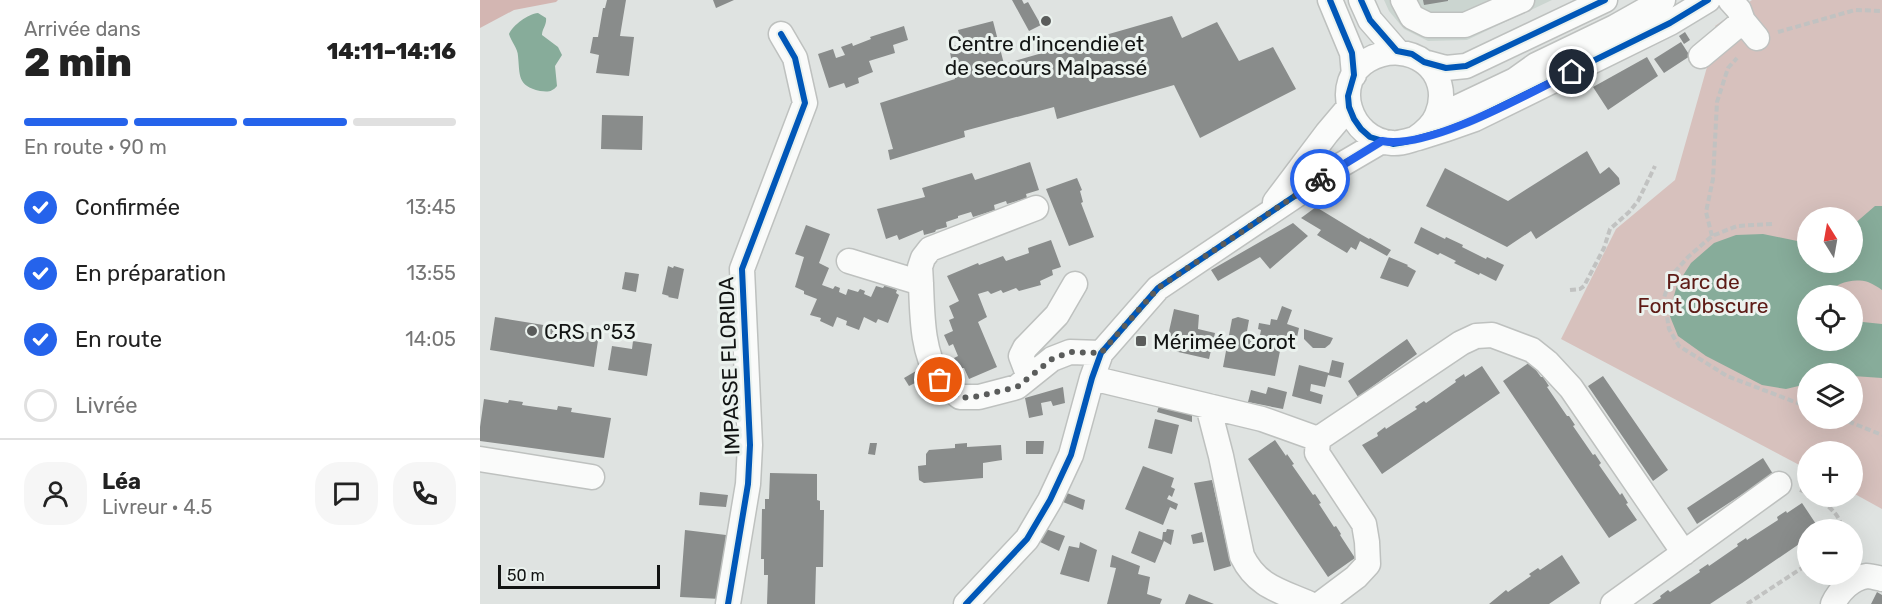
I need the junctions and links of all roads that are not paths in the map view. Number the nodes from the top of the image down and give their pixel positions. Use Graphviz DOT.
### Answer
graph roads {
  1 [pos="1330,0"];
  2 [pos="1361,0"];
  3 [pos="1403,0"];
  4 [pos="1522,0"];
  5 [pos="1605,0"];
  6 [pos="1663,0"];
  7 [pos="1708,0"];
  8 [pos="1730,0"];
  9 [pos="780,33"];
  10 [pos="1397,51"];
  11 [pos="1701,56"];
  12 [pos="1425,62"];
  13 [pos="1536,65"];
  14 [pos="1466,66"];
  15 [pos="1354,75"];
  16 [pos="1349,107"];
  17 [pos="1437,117"];
  18 [pos="1416,138"];
  19 [pos="1382,141"];
  20 [pos="1036,208"];
  21 [pos="1262,219"];
  22 [pos="849,261"];
  23 [pos="921,283"];
  24 [pos="1075,284"];
  25 [pos="1101,353"];
  26 [pos="1029,376"];
  27 [pos="1092,378"];
  28 [pos="1208,406"];
  29 [pos="1318,439"];
  30 [pos="480,459"];
  31 [pos="592,477"];
  32 [pos="1779,484"];
  33 [pos="1684,553"];
  34 [pos="1882,579"];
  35 [pos="728,604"];
  36 [pos="966,604"];
  37 [pos="1310,604"];
  38 [pos="1320,604"];
  39 [pos="1612,604"];
  40 [pos="1833,604"];
  1 -- 15 [label="street"];
  2 -- 10 [label="street"];
  3 -- 4 [label="street"];
  5 -- 14 [label="street"];
  6 -- 13 [label="street"];
  7 -- 18 [label="street"];
  8 -- 11 [label="street"];
  9 -- 35 [label="street, IMPASSE FLORIDA"];
  10 -- 12 [label="street"];
  10 -- 15 [label="street"];
  12 -- 14 [label="street"];
  12 -- 17 [label="street"];
  13 -- 14 [label="street"];
  13 -- 17 [label="street"];
  15 -- 16 [label="street"];
  16 -- 19 [label="street"];
  16 -- 21 [label="street"];
  17 -- 18 [label="street"];
  18 -- 19 [label="street"];
  19 -- 21 [label="street"];
  20 -- 23 [label="street"];
  21 -- 25 [label="street"];
  22 -- 23 [label="street"];
  23 -- 26 [label="street"];
  24 -- 26 [label="street"];
  25 -- 26 [label="street"];
  25 -- 27 [label="street"];
  27 -- 28 [label="street"];
  27 -- 36 [label="street"];
  28 -- 29 [label="street"];
  28 -- 37 [label="street"];
  29 -- 33 [label="street"];
  29 -- 38 [label="street"];
  30 -- 31 [label="street"];
  32 -- 33 [label="street"];
  33 -- 39 [label="street"];
  34 -- 40 [label="street"];
}
